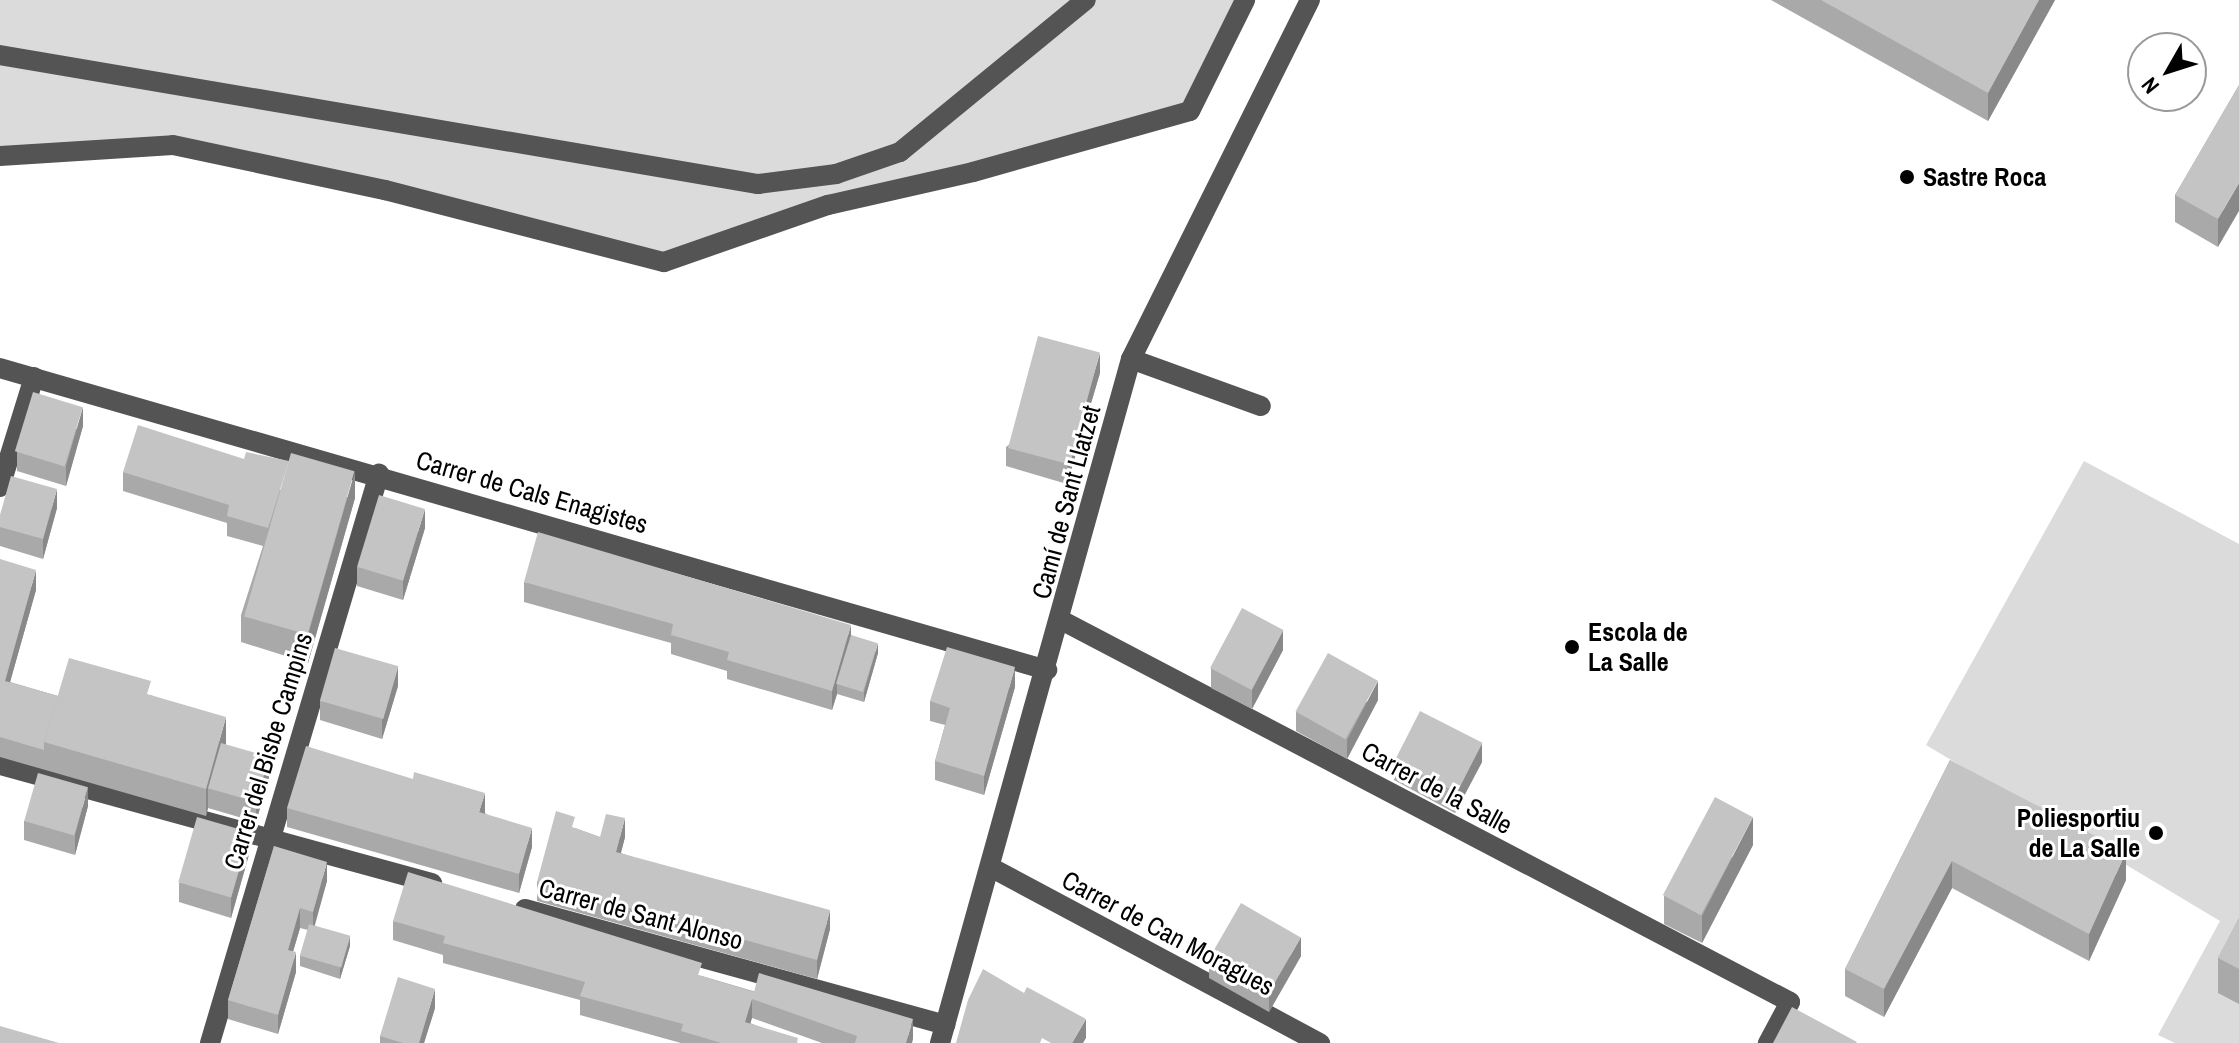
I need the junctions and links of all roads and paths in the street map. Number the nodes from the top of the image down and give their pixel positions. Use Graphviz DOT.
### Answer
graph roads {
  1 [pos="1086,0"];
  2 [pos="1245,0"];
  3 [pos="1310,0"];
  4 [pos="0,55"];
  5 [pos="0,156"];
  6 [pos="1131,359"];
  7 [pos="0,368"];
  8 [pos="34,377"];
  9 [pos="1261,406"];
  10 [pos="379,474"];
  11 [pos="0,487"];
  12 [pos="1061,620"];
  13 [pos="1047,670"];
  14 [pos="0,765"];
  15 [pos="267,838"];
  16 [pos="992,868"];
  17 [pos="452,889"];
  18 [pos="498,902"];
  19 [pos="942,1034"];
  20 [pos="210,1043"];
  21 [pos="1320,1043"];
  22 [pos="1768,1043"];
  1 -- 4 [label="street"];
  2 -- 5 [label="street"];
  3 -- 6 [label="street, Camí de Sant Llatzet"];
  6 -- 9 [label="street"];
  6 -- 12 [label="street, Camí de Sant Llatzet"];
  7 -- 8 [label="street, Carrer de Cals Enagistes"];
  8 -- 10 [label="street, Carrer de Cals Enagistes"];
  8 -- 11 [label="street"];
  10 -- 13 [label="street, Carrer de Cals Enagistes"];
  10 -- 15 [label="street, Carrer del Bisbe Campins"];
  12 -- 13 [label="street, Camí de Sant Llatzet"];
  12 -- 22 [label="street, Carrer de la Salle"];
  13 -- 16 [label="street, Camí de Sant Llatzet"];
  14 -- 15 [label="street"];
  15 -- 17 [label="street"];
  15 -- 20 [label="street, Carrer del Bisbe Campins"];
  16 -- 19 [label="street, Camí de Sant Llatzet"];
  16 -- 21 [label="street, Carrer de Can Moragues"];
  18 -- 19 [label="street, Carrer de Sant Alonso"];
}
